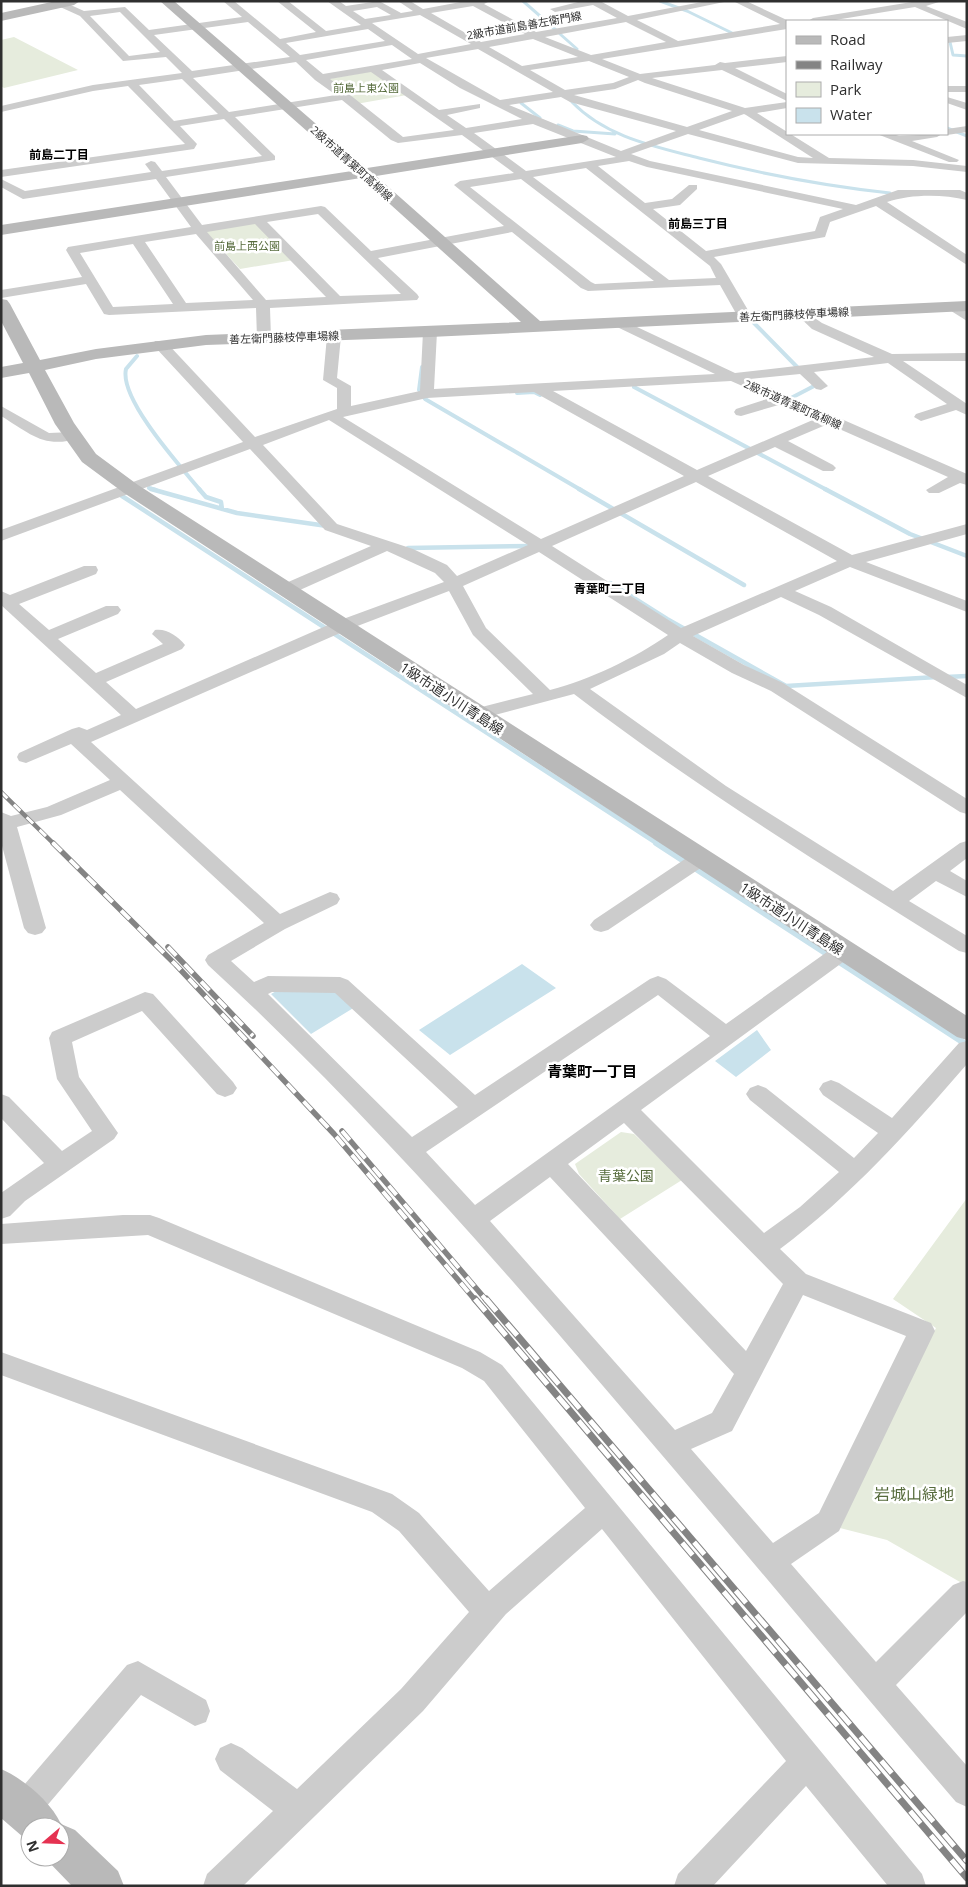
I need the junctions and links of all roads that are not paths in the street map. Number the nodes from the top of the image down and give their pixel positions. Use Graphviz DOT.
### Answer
graph roads {
  1 [pos="74,1"];
  2 [pos="166,1"];
  3 [pos="228,1"];
  4 [pos="282,1"];
  5 [pos="332,1"];
  6 [pos="403,1"];
  7 [pos="724,1"];
  8 [pos="738,1"];
  9 [pos="937,1"];
  10 [pos="477,2"];
  11 [pos="593,2"];
  12 [pos="913,3"];
  13 [pos="61,4"];
  14 [pos="841,4"];
  15 [pos="647,5"];
  16 [pos="555,9"];
  17 [pos="345,10"];
  18 [pos="783,10"];
  19 [pos="422,12"];
  20 [pos="662,12"];
  21 [pos="934,12"];
  22 [pos="862,13"];
  23 [pos="83,14"];
  24 [pos="765,14"];
  25 [pos="400,16"];
  26 [pos="916,16"];
  27 [pos="1,18"];
  28 [pos="249,19"];
  29 [pos="627,19"];
  30 [pos="819,20"];
  31 [pos="878,20"];
  32 [pos="368,24"];
  33 [pos="786,24"];
  34 [pos="735,25"];
  35 [pos="786,25"];
  36 [pos="195,26"];
  37 [pos="967,26"];
  38 [pos="700,29"];
  39 [pos="750,32"];
  40 [pos="147,33"];
  41 [pos="324,34"];
  42 [pos="535,36"];
  43 [pos="715,37"];
  44 [pos="967,38"];
  45 [pos="948,40"];
  46 [pos="276,42"];
  47 [pos="395,42"];
  48 [pos="676,43"];
  49 [pos="479,46"];
  50 [pos="691,51"];
  51 [pos="168,54"];
  52 [pos="589,57"];
  53 [pos="297,59"];
  54 [pos="419,59"];
  55 [pos="707,59"];
  56 [pos="786,59"];
  57 [pos="681,61"];
  58 [pos="722,66"];
  59 [pos="241,68"];
  60 [pos="372,68"];
  61 [pos="520,69"];
  62 [pos="698,70"];
  63 [pos="188,75"];
  64 [pos="638,77"];
  65 [pos="319,78"];
  66 [pos="132,83"];
  67 [pos="948,89"];
  68 [pos="967,89"];
  69 [pos="566,95"];
  70 [pos="343,98"];
  71 [pos="786,98"];
  72 [pos="948,100"];
  73 [pos="500,104"];
  74 [pos="786,105"];
  75 [pos="289,106"];
  76 [pos="476,106"];
  77 [pos="967,107"];
  78 [pos="1,109"];
  79 [pos="744,111"];
  80 [pos="948,112"];
  81 [pos="438,113"];
  82 [pos="229,115"];
  83 [pos="536,120"];
  84 [pos="173,124"];
  85 [pos="967,129"];
  86 [pos="688,130"];
  87 [pos="463,131"];
  88 [pos="948,132"];
  89 [pos="786,134"];
  90 [pos="788,135"];
  91 [pos="886,135"];
  92 [pos="931,135"];
  93 [pos="582,139"];
  94 [pos="899,140"];
  95 [pos="495,153"];
  96 [pos="144,154"];
  97 [pos="626,156"];
  98 [pos="824,160"];
  99 [pos="589,165"];
  100 [pos="967,165"];
  101 [pos="967,170"];
  102 [pos="1,174"];
  103 [pos="364,174"];
  104 [pos="159,175"];
  105 [pos="523,175"];
  106 [pos="1,182"];
  107 [pos="693,187"];
  108 [pos="898,194"];
  109 [pos="967,197"];
  110 [pos="877,201"];
  111 [pos="178,202"];
  112 [pos="913,204"];
  113 [pos="644,207"];
  114 [pos="855,208"];
  115 [pos="258,220"];
  116 [pos="513,228"];
  117 [pos="198,229"];
  118 [pos="1,230"];
  119 [pos="137,240"];
  120 [pos="443,242"];
  121 [pos="705,255"];
  122 [pos="367,256"];
  123 [pos="967,260"];
  124 [pos="90,279"];
  125 [pos="725,281"];
  126 [pos="666,284"];
  127 [pos="1,294"];
  128 [pos="336,300"];
  129 [pos="1,304"];
  130 [pos="263,304"];
  131 [pos="182,307"];
  132 [pos="962,309"];
  133 [pos="803,314"];
  134 [pos="745,317"];
  135 [pos="620,323"];
  136 [pos="536,327"];
  137 [pos="430,332"];
  138 [pos="334,336"];
  139 [pos="264,338"];
  140 [pos="160,344"];
  141 [pos="967,357"];
  142 [pos="889,358"];
  143 [pos="35,366"];
  144 [pos="803,369"];
  145 [pos="1,373"];
  146 [pos="733,377"];
  147 [pos="1,379"];
  148 [pos="821,386"];
  149 [pos="536,388"];
  150 [pos="427,394"];
  151 [pos="783,400"];
  152 [pos="962,408"];
  153 [pos="1,410"];
  154 [pos="742,412"];
  155 [pos="337,413"];
  156 [pos="921,417"];
  157 [pos="827,419"];
  158 [pos="73,436"];
  159 [pos="776,441"];
  160 [pos="255,443"];
  161 [pos="828,468"];
  162 [pos="695,476"];
  163 [pos="963,478"];
  164 [pos="131,489"];
  165 [pos="934,490"];
  166 [pos="967,529"];
  167 [pos="1,536"];
  168 [pos="386,545"];
  169 [pos="542,546"];
  170 [pos="850,561"];
  171 [pos="90,570"];
  172 [pos="453,584"];
  173 [pos="285,590"];
  174 [pos="781,591"];
  175 [pos="5,599"];
  176 [pos="967,607"];
  177 [pos="112,610"];
  178 [pos="341,626"];
  179 [pos="161,634"];
  180 [pos="680,635"];
  181 [pos="47,637"];
  182 [pos="94,680"];
  183 [pos="577,688"];
  184 [pos="967,693"];
  185 [pos="547,697"];
  186 [pos="476,714"];
  187 [pos="135,718"];
  188 [pos="85,738"];
  189 [pos="26,758"];
  190 [pos="123,782"];
  191 [pos="967,808"];
  192 [pos="3,822"];
  193 [pos="967,848"];
  194 [pos="700,858"];
  195 [pos="935,871"];
  196 [pos="967,890"];
  197 [pos="330,899"];
  198 [pos="894,900"];
  199 [pos="278,924"];
  200 [pos="601,926"];
  201 [pos="35,928"];
  202 [pos="967,946"];
  203 [pos="842,952"];
  204 [pos="253,993"];
  205 [pos="967,1030"];
  206 [pos="726,1036"];
  207 [pos="967,1049"];
  208 [pos="225,1088"];
  209 [pos="831,1090"];
  210 [pos="758,1094"];
  211 [pos="1,1103"];
  212 [pos="473,1107"];
  213 [pos="625,1109"];
  214 [pos="893,1131"];
  215 [pos="410,1151"];
  216 [pos="552,1163"];
  217 [pos="60,1164"];
  218 [pos="855,1172"];
  219 [pos="1,1209"];
  220 [pos="474,1219"];
  221 [pos="1,1234"];
  222 [pos="763,1248"];
  223 [pos="797,1282"];
  224 [pos="1,1363"];
  225 [pos="749,1372"];
  226 [pos="671,1445"];
  227 [pos="603,1510"];
  228 [pos="772,1560"];
  229 [pos="967,1598"];
  230 [pos="489,1613"];
  231 [pos="876,1685"];
  232 [pos="195,1711"];
  233 [pos="231,1759"];
  234 [pos="806,1762"];
  235 [pos="967,1791"];
  236 [pos="22,1809"];
  237 [pos="298,1810"];
  238 [pos="219,1886"];
  239 [pos="690,1886"];
  240 [pos="910,1886"];
  1 -- 13 [label="street"];
  2 -- 36 [label="street, 2級市道青葉町高柳線"];
  3 -- 28 [label="street"];
  4 -- 41 [label="street"];
  5 -- 17 [label="street"];
  6 -- 19 [label="street"];
  7 -- 20 [label="street, 2級市道前島善左衛門線"];
  8 -- 24 [label="street"];
  9 -- 12 [label="street"];
  10 -- 19 [label="street"];
  10 -- 42 [label="street"];
  11 -- 16 [label="street"];
  11 -- 29 [label="street"];
  12 -- 21 [label="street"];
  12 -- 22 [label="street"];
  13 -- 23 [label="street"];
  13 -- 27 [label="street"];
  14 -- 22 [label="street"];
  15 -- 20 [label="street"];
  17 -- 25 [label="street"];
  17 -- 32 [label="street"];
  18 -- 24 [label="street"];
  19 -- 25 [label="street"];
  19 -- 49 [label="street"];
  20 -- 29 [label="street, 2級市道前島善左衛門線"];
  21 -- 26 [label="street"];
  21 -- 37 [label="street"];
  22 -- 30 [label="street"];
  22 -- 31 [label="street"];
  23 -- 40 [label="street"];
  23 -- 51 [label="street"];
  24 -- 33 [label="street"];
  25 -- 32 [label="street"];
  28 -- 36 [label="street"];
  28 -- 46 [label="street"];
  29 -- 42 [label="street, 2級市道前島善左衛門線"];
  29 -- 48 [label="street"];
  32 -- 41 [label="street"];
  32 -- 47 [label="street"];
  34 -- 39 [label="street"];
  35 -- 39 [label="street"];
  36 -- 40 [label="street"];
  36 -- 59 [label="street, 2級市道青葉町高柳線"];
  38 -- 43 [label="street"];
  39 -- 43 [label="street"];
  40 -- 51 [label="street"];
  41 -- 46 [label="street"];
  42 -- 49 [label="street, 2級市道前島善左衛門線"];
  42 -- 52 [label="street"];
  43 -- 48 [label="street"];
  44 -- 45 [label="street"];
  46 -- 53 [label="street"];
  47 -- 53 [label="street"];
  47 -- 54 [label="street"];
  48 -- 50 [label="street"];
  48 -- 52 [label="street"];
  49 -- 54 [label="street, 2級市道前島善左衛門線"];
  49 -- 61 [label="street"];
  51 -- 63 [label="street"];
  52 -- 61 [label="street"];
  52 -- 64 [label="street"];
  53 -- 59 [label="street"];
  53 -- 65 [label="street"];
  54 -- 60 [label="street, 2級市道前島善左衛門線"];
  54 -- 73 [label="street"];
  55 -- 58 [label="street"];
  56 -- 58 [label="street"];
  57 -- 62 [label="street"];
  58 -- 62 [label="street"];
  58 -- 71 [label="street"];
  59 -- 63 [label="street"];
  59 -- 75 [label="street, 2級市道青葉町高柳線"];
  60 -- 65 [label="street, 2級市道前島善左衛門線"];
  60 -- 81 [label="street"];
  61 -- 69 [label="street"];
  62 -- 64 [label="street"];
  63 -- 66 [label="street"];
  63 -- 82 [label="street"];
  64 -- 69 [label="street"];
  64 -- 79 [label="street"];
  65 -- 70 [label="street"];
  66 -- 78 [label="street"];
  66 -- 84 [label="street"];
  67 -- 68 [label="street"];
  69 -- 73 [label="street"];
  69 -- 86 [label="street"];
  70 -- 75 [label="street"];
  70 -- 87 [label="street"];
  72 -- 77 [label="street"];
  73 -- 83 [label="street"];
  74 -- 79 [label="street"];
  75 -- 82 [label="street"];
  75 -- 103 [label="street, 2級市道青葉町高柳線"];
  76 -- 81 [label="street"];
  77 -- 80 [label="street"];
  79 -- 86 [label="street"];
  79 -- 89 [label="street"];
  81 -- 87 [label="street"];
  82 -- 84 [label="street"];
  82 -- 104 [label="street"];
  83 -- 87 [label="street"];
  83 -- 93 [label="street"];
  84 -- 96 [label="street"];
  85 -- 88 [label="street"];
  86 -- 97 [label="street"];
  86 -- 98 [label="street"];
  87 -- 95 [label="street"];
  90 -- 98 [label="street"];
  91 -- 94 [label="street"];
  92 -- 94 [label="street"];
  93 -- 95 [label="street"];
  93 -- 97 [label="street"];
  94 -- 100 [label="street"];
  95 -- 103 [label="street"];
  95 -- 105 [label="street"];
  96 -- 102 [label="street"];
  96 -- 104 [label="street"];
  97 -- 99 [label="street"];
  97 -- 114 [label="street"];
  98 -- 101 [label="street"];
  99 -- 105 [label="street"];
  99 -- 113 [label="street"];
  103 -- 111 [label="street"];
  103 -- 120 [label="street, 2級市道青葉町高柳線"];
  104 -- 106 [label="street"];
  104 -- 111 [label="street"];
  105 -- 116 [label="street"];
  105 -- 126 [label="street"];
  107 -- 113 [label="street"];
  108 -- 109 [label="street"];
  108 -- 110 [label="street"];
  108 -- 112 [label="street"];
  110 -- 114 [label="street"];
  110 -- 123 [label="street"];
  111 -- 117 [label="street"];
  111 -- 118 [label="street"];
  113 -- 121 [label="street"];
  114 -- 121 [label="street"];
  115 -- 117 [label="street"];
  115 -- 122 [label="street"];
  115 -- 128 [label="street"];
  116 -- 120 [label="street"];
  116 -- 126 [label="street"];
  117 -- 119 [label="street"];
  117 -- 130 [label="street"];
  119 -- 124 [label="street"];
  119 -- 131 [label="street"];
  120 -- 122 [label="street"];
  120 -- 136 [label="street, 2級市道青葉町高柳線"];
  121 -- 125 [label="street"];
  122 -- 128 [label="street"];
  124 -- 127 [label="street"];
  124 -- 131 [label="street"];
  125 -- 126 [label="street"];
  125 -- 134 [label="street"];
  128 -- 130 [label="street"];
  129 -- 143 [label="street, 1級市道小川青島線"];
  130 -- 131 [label="street"];
  130 -- 139 [label="street"];
  132 -- 133 [label="street, 善左衛門藤枝停車場線"];
  133 -- 134 [label="street, 善左衛門藤枝停車場線"];
  133 -- 142 [label="street"];
  134 -- 135 [label="street, 善左衛門藤枝停車場線"];
  135 -- 136 [label="street, 善左衛門藤枝停車場線"];
  135 -- 146 [label="street, 2級市道青葉町高柳線"];
  136 -- 137 [label="street, 善左衛門藤枝停車場線"];
  137 -- 138 [label="street, 善左衛門藤枝停車場線"];
  137 -- 150 [label="street"];
  138 -- 139 [label="street, 善左衛門藤枝停車場線"];
  138 -- 155 [label="street"];
  139 -- 140 [label="street, 善左衛門藤枝停車場線"];
  140 -- 143 [label="street, 善左衛門藤枝停車場線"];
  140 -- 160 [label="street"];
  141 -- 142 [label="street"];
  142 -- 144 [label="street"];
  142 -- 152 [label="street"];
  143 -- 145 [label="street, 善左衛門藤枝停車場線"];
  143 -- 147 [label="street, 善左衛門藤枝停車場線"];
  143 -- 158 [label="street, 1級市道小川青島線"];
  144 -- 146 [label="street"];
  144 -- 148 [label="street"];
  146 -- 149 [label="street"];
  146 -- 151 [label="street, 2級市道青葉町高柳線"];
  149 -- 150 [label="street"];
  149 -- 162 [label="street"];
  150 -- 155 [label="street"];
  151 -- 154 [label="street"];
  151 -- 157 [label="street, 2級市道青葉町高柳線"];
  152 -- 156 [label="street"];
  153 -- 158 [label="street"];
  155 -- 160 [label="street"];
  155 -- 169 [label="street"];
  157 -- 159 [label="street"];
  157 -- 163 [label="street, 2級市道青葉町高柳線"];
  158 -- 164 [label="street, 1級市道小川青島線"];
  159 -- 161 [label="street"];
  159 -- 162 [label="street"];
  160 -- 164 [label="street"];
  160 -- 168 [label="street"];
  162 -- 169 [label="street"];
  162 -- 170 [label="street"];
  163 -- 165 [label="street"];
  164 -- 167 [label="street"];
  164 -- 173 [label="street, 1級市道小川青島線"];
  166 -- 170 [label="street"];
  168 -- 172 [label="street"];
  168 -- 173 [label="street"];
  169 -- 172 [label="street"];
  169 -- 180 [label="street"];
  170 -- 174 [label="street"];
  170 -- 176 [label="street"];
  171 -- 175 [label="street"];
  172 -- 178 [label="street"];
  172 -- 185 [label="street"];
  173 -- 178 [label="street, 1級市道小川青島線"];
  174 -- 180 [label="street"];
  174 -- 184 [label="street"];
  175 -- 181 [label="street"];
  177 -- 181 [label="street"];
  178 -- 186 [label="street, 1級市道小川青島線"];
  178 -- 187 [label="street"];
  179 -- 182 [label="street"];
  180 -- 183 [label="street"];
  180 -- 191 [label="street"];
  181 -- 182 [label="street"];
  182 -- 187 [label="street"];
  183 -- 185 [label="street"];
  183 -- 198 [label="street"];
  185 -- 186 [label="street"];
  186 -- 194 [label="street, 1級市道小川青島線"];
  187 -- 188 [label="street"];
  188 -- 189 [label="street"];
  188 -- 190 [label="street"];
  190 -- 192 [label="street"];
  190 -- 199 [label="street"];
  192 -- 201 [label="street"];
  193 -- 195 [label="street"];
  194 -- 200 [label="street"];
  194 -- 203 [label="street, 1級市道小川青島線"];
  195 -- 196 [label="street"];
  195 -- 198 [label="street"];
  197 -- 199 [label="street"];
  198 -- 202 [label="street"];
  199 -- 204 [label="street"];
  203 -- 205 [label="street, 1級市道小川青島線"];
  203 -- 206 [label="street"];
  204 -- 212 [label="street"];
  204 -- 215 [label="street"];
  206 -- 212 [label="street"];
  206 -- 213 [label="street"];
  207 -- 214 [label="street"];
  208 -- 217 [label="street"];
  209 -- 214 [label="street"];
  210 -- 218 [label="street"];
  211 -- 217 [label="street"];
  212 -- 215 [label="street"];
  213 -- 216 [label="street"];
  213 -- 222 [label="street"];
  214 -- 218 [label="street"];
  215 -- 220 [label="street"];
  216 -- 220 [label="street"];
  216 -- 225 [label="street"];
  217 -- 219 [label="street"];
  218 -- 222 [label="street"];
  220 -- 226 [label="street"];
  221 -- 227 [label="street"];
  222 -- 223 [label="street"];
  223 -- 225 [label="street"];
  223 -- 228 [label="street"];
  224 -- 230 [label="street"];
  225 -- 226 [label="street"];
  226 -- 228 [label="street"];
  227 -- 230 [label="street"];
  227 -- 234 [label="street"];
  228 -- 231 [label="street"];
  229 -- 231 [label="street"];
  230 -- 237 [label="street"];
  231 -- 235 [label="street"];
  232 -- 236 [label="street"];
  233 -- 237 [label="street"];
  234 -- 239 [label="street"];
  234 -- 240 [label="street"];
  237 -- 238 [label="street"];
}
